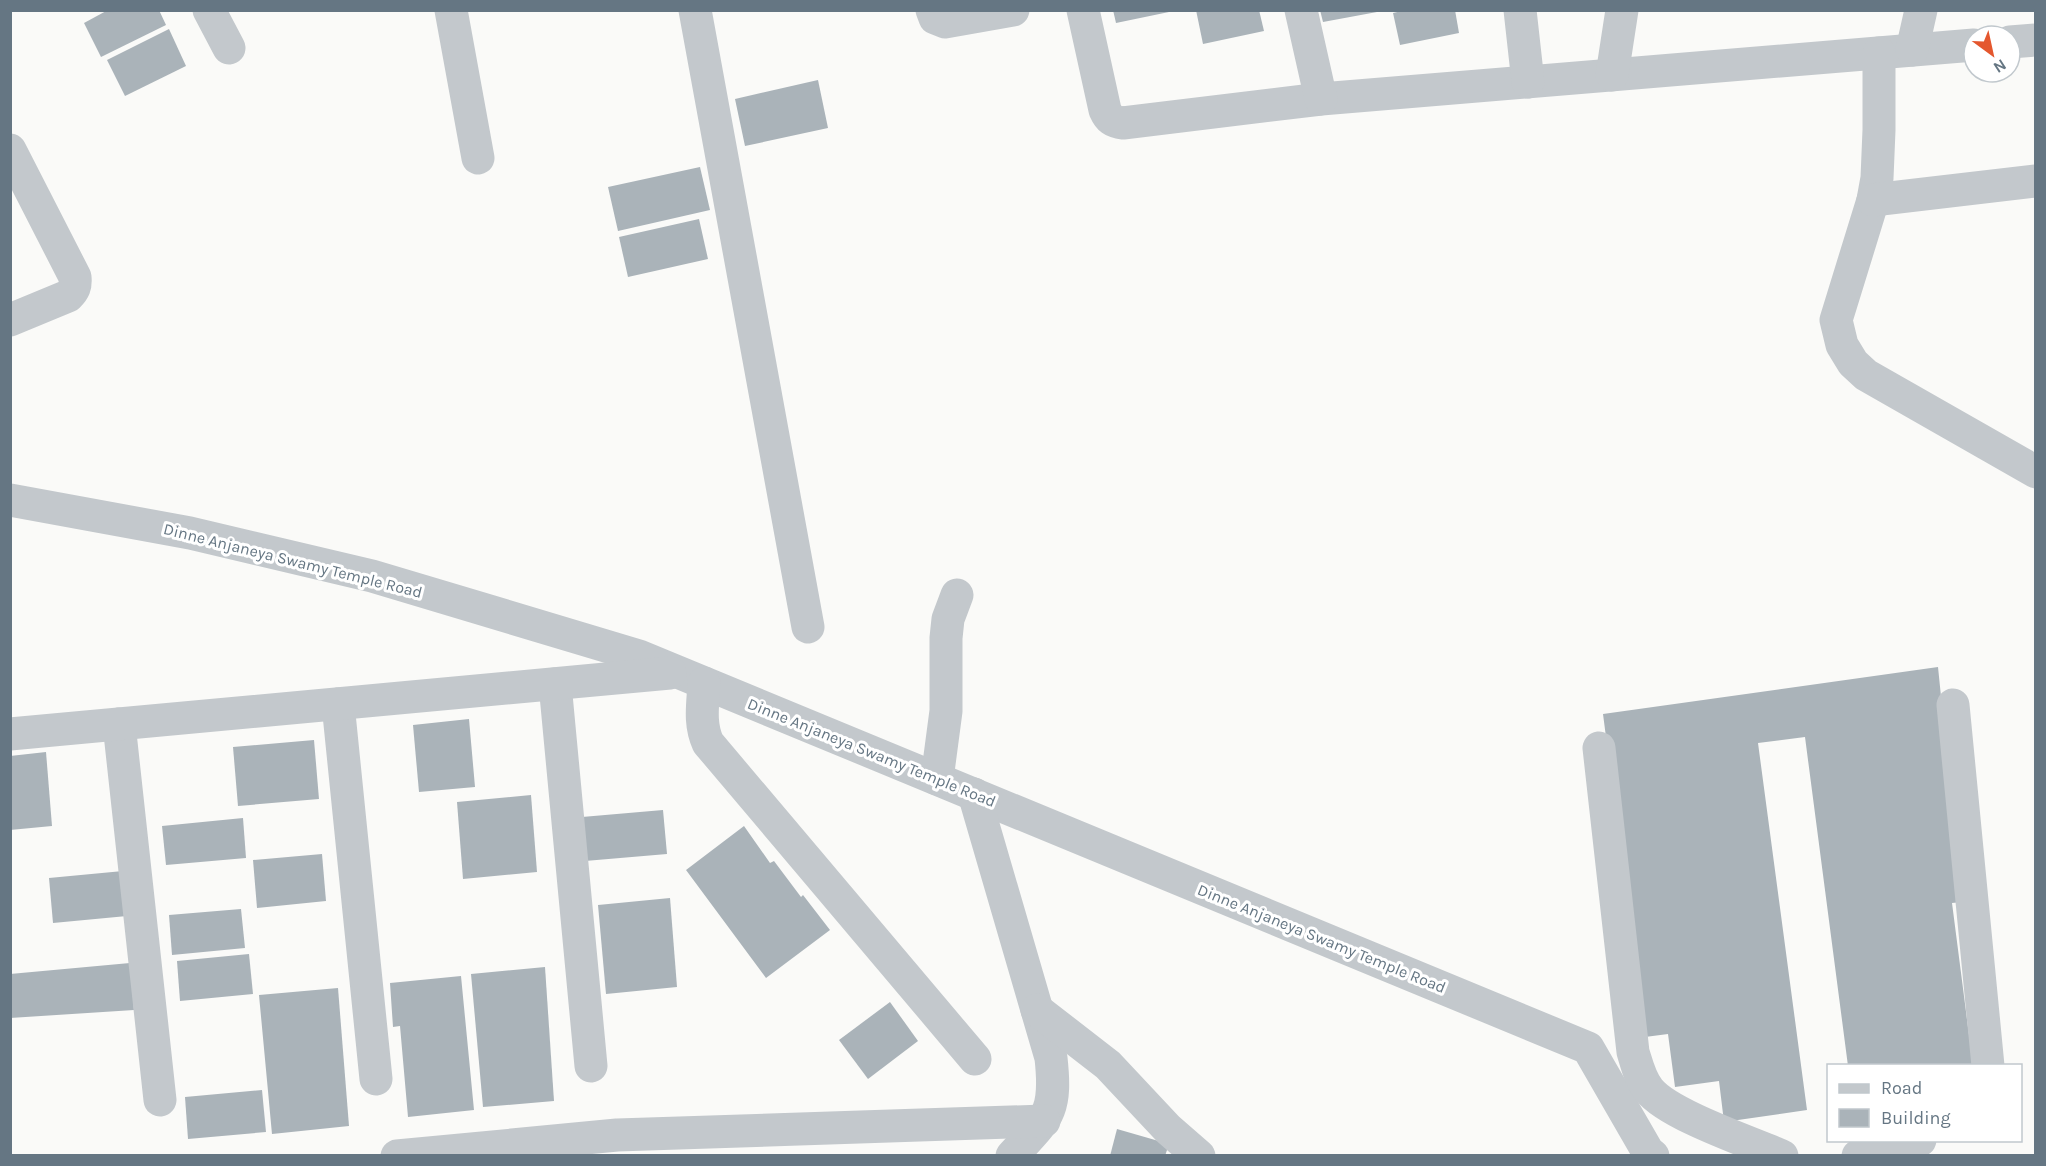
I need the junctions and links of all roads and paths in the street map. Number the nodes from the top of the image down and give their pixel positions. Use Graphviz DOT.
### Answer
graph roads {
  1 [pos="209,10"];
  2 [pos="451,10"];
  3 [pos="695,10"];
  4 [pos="932,10"];
  5 [pos="1013,10"];
  6 [pos="1083,10"];
  7 [pos="1300,10"];
  8 [pos="1520,10"];
  9 [pos="1622,10"];
  10 [pos="1921,10"];
  11 [pos="1962,46"];
  12 [pos="229,48"];
  13 [pos="1912,50"];
  14 [pos="1879,53"];
  15 [pos="1612,75"];
  16 [pos="1528,82"];
  17 [pos="1321,99"];
  18 [pos="10,150"];
  19 [pos="478,158"];
  20 [pos="2036,181"];
  21 [pos="1873,200"];
  22 [pos="10,320"];
  23 [pos="2036,472"];
  24 [pos="10,500"];
  25 [pos="957,595"];
  26 [pos="808,627"];
  27 [pos="691,677"];
  28 [pos="555,684"];
  29 [pos="338,704"];
  30 [pos="1953,705"];
  31 [pos="120,724"];
  32 [pos="10,734"];
  33 [pos="1599,748"];
  34 [pos="937,779"];
  35 [pos="974,794"];
  36 [pos="1036,1010"];
  37 [pos="975,1059"];
  38 [pos="1988,1064"];
  39 [pos="591,1066"];
  40 [pos="376,1079"];
  41 [pos="160,1100"];
  42 [pos="1044,1121"];
  43 [pos="1912,1142"];
  44 [pos="618,1145"];
  45 [pos="397,1155"];
  46 [pos="1012,1155"];
  47 [pos="1199,1155"];
  48 [pos="1653,1155"];
  49 [pos="1782,1155"];
  50 [pos="1858,1155"];
  1 -- 12 [label="street"];
  2 -- 19 [label="street"];
  3 -- 26 [label="street"];
  4 -- 5 [label="street"];
  6 -- 17 [label="street"];
  7 -- 17 [label="street"];
  8 -- 16 [label="street"];
  9 -- 15 [label="street"];
  10 -- 13 [label="street"];
  11 -- 13 [label="street"];
  13 -- 14 [label="street"];
  14 -- 15 [label="street"];
  14 -- 21 [label="street"];
  15 -- 16 [label="street"];
  16 -- 17 [label="street"];
  18 -- 22 [label="street"];
  20 -- 21 [label="street"];
  21 -- 23 [label="street"];
  24 -- 27 [label="street, Dinne Anjaneya Swamy Temple Road"];
  25 -- 34 [label="street"];
  27 -- 28 [label="street"];
  27 -- 34 [label="street, Dinne Anjaneya Swamy Temple Road"];
  27 -- 37 [label="street"];
  28 -- 29 [label="street"];
  28 -- 39 [label="street"];
  29 -- 31 [label="street"];
  29 -- 40 [label="street"];
  30 -- 38 [label="street"];
  31 -- 32 [label="street"];
  31 -- 41 [label="street"];
  33 -- 49 [label="street"];
  34 -- 35 [label="street, Dinne Anjaneya Swamy Temple Road"];
  35 -- 36 [label="street"];
  35 -- 48 [label="street, Dinne Anjaneya Swamy Temple Road"];
  36 -- 42 [label="street"];
  36 -- 47 [label="street"];
  42 -- 44 [label="street"];
  42 -- 46 [label="street"];
  43 -- 50 [label="street"];
  44 -- 45 [label="street"];
}
